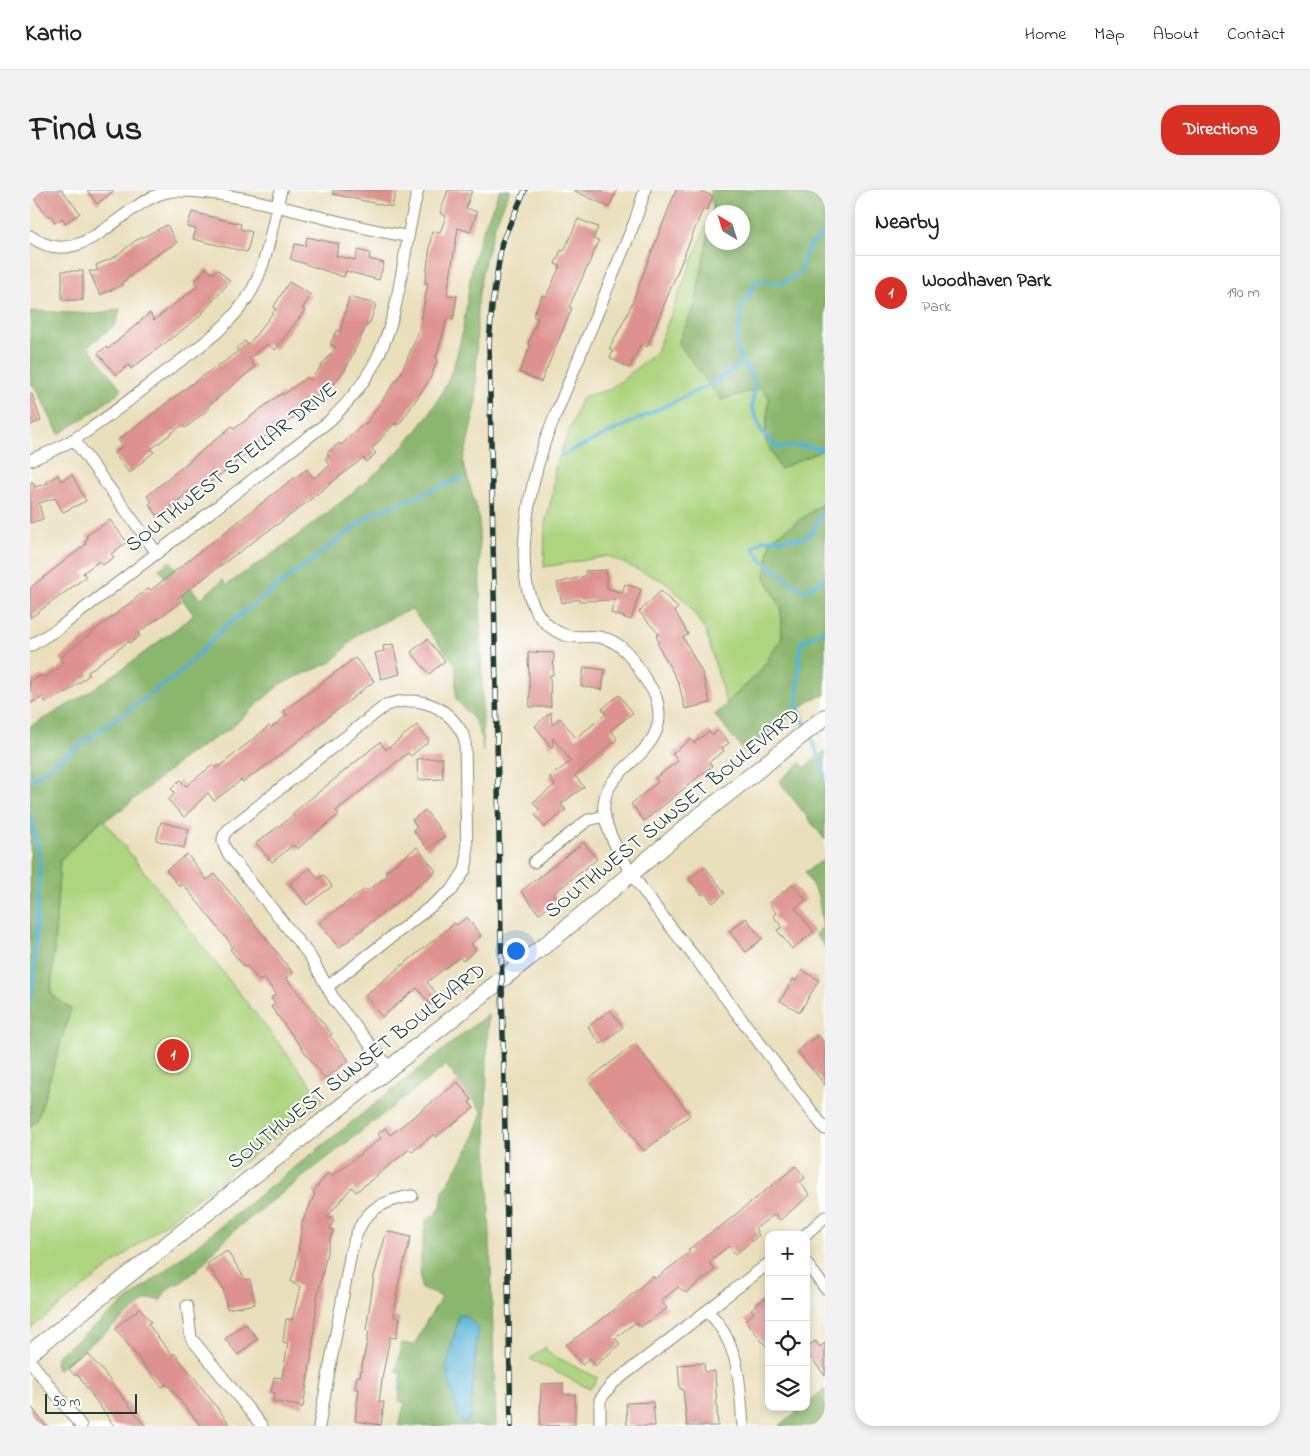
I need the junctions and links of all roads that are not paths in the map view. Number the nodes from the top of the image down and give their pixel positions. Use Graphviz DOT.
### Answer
graph roads {
  1 [pos="281,190"];
  2 [pos="418,190"];
  3 [pos="644,190"];
  4 [pos="277,205"];
  5 [pos="30,236"];
  6 [pos="406,236"];
  7 [pos="74,440"];
  8 [pos="30,460"];
  9 [pos="157,553"];
  10 [pos="30,646"];
  11 [pos="825,717"];
  12 [pos="605,816"];
  13 [pos="534,862"];
  14 [pos="633,872"];
  15 [pos="328,987"];
  16 [pos="389,1068"];
  17 [pos="825,1129"];
  18 [pos="412,1196"];
  19 [pos="825,1217"];
  20 [pos="809,1231"];
  21 [pos="765,1266"];
  22 [pos="810,1268"];
  23 [pos="825,1288"];
  24 [pos="187,1306"];
  25 [pos="708,1312"];
  26 [pos="30,1353"];
  27 [pos="30,1362"];
  28 [pos="81,1426"];
  29 [pos="262,1426"];
  30 [pos="320,1426"];
  31 [pos="600,1426"];
  32 [pos="743,1426"];
  1 -- 4 [label="street"];
  2 -- 6 [label="street, SOUTHWEST STELLAR DRIVE"];
  3 -- 12 [label="street"];
  4 -- 5 [label="street"];
  4 -- 6 [label="street"];
  4 -- 7 [label="street"];
  6 -- 9 [label="street, SOUTHWEST STELLAR DRIVE"];
  7 -- 8 [label="street"];
  7 -- 9 [label="street"];
  9 -- 10 [label="street, SOUTHWEST STELLAR DRIVE"];
  11 -- 14 [label="main road, SOUTHWEST SUNSET BOULEVARD"];
  12 -- 13 [label="street"];
  12 -- 14 [label="street"];
  14 -- 16 [label="main road, SOUTHWEST SUNSET BOULEVARD"];
  14 -- 17 [label="street"];
  15 -- 15 [label="street"];
  15 -- 16 [label="street"];
  16 -- 26 [label="main road, SOUTHWEST SUNSET BOULEVARD"];
  18 -- 30 [label="street"];
  19 -- 20 [label="street"];
  21 -- 25 [label="street"];
  22 -- 23 [label="street"];
  24 -- 29 [label="street"];
  25 -- 31 [label="street"];
  25 -- 32 [label="street"];
  27 -- 28 [label="street"];
}
